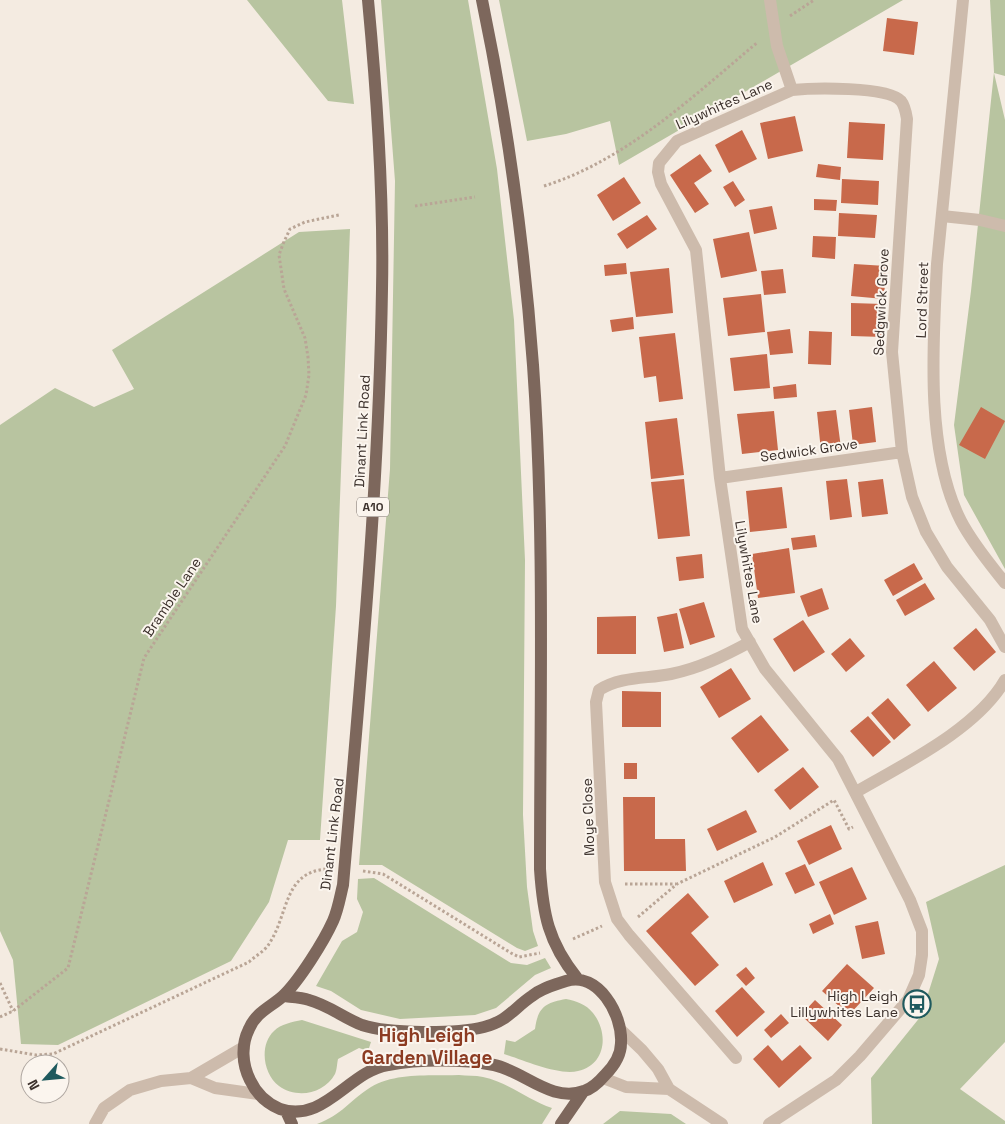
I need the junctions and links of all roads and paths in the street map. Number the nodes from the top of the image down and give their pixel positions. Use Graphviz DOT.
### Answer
graph roads {
  1 [pos="368,0"];
  2 [pos="482,0"];
  3 [pos="770,0"];
  4 [pos="814,0"];
  5 [pos="963,0"];
  6 [pos="774,28"];
  7 [pos="792,90"];
  8 [pos="544,186"];
  9 [pos="475,197"];
  10 [pos="415,206"];
  11 [pos="339,215"];
  12 [pos="942,216"];
  13 [pos="1005,226"];
  14 [pos="902,452"];
  15 [pos="720,478"];
  16 [pos="1005,584"];
  17 [pos="750,642"];
  18 [pos="1005,647"];
  19 [pos="1005,680"];
  20 [pos="856,792"];
  21 [pos="869,819"];
  22 [pos="331,868"];
  23 [pos="360,870"];
  24 [pos="677,884"];
  25 [pos="624,893"];
  26 [pos="617,919"];
  27 [pos="570,940"];
  28 [pos="541,952"];
  29 [pos="577,978"];
  30 [pos="0,983"];
  31 [pos="283,996"];
  32 [pos="13,1011"];
  33 [pos="0,1017"];
  34 [pos="620,1030"];
  35 [pos="244,1047"];
  36 [pos="0,1049"];
  37 [pos="736,1058"];
  38 [pos="191,1078"];
  39 [pos="603,1078"];
  40 [pos="669,1089"];
  41 [pos="583,1092"];
  42 [pos="258,1094"];
  43 [pos="286,1111"];
  44 [pos="95,1124"];
  45 [pos="292,1124"];
  46 [pos="561,1124"];
  47 [pos="722,1124"];
  48 [pos="769,1124"];
  1 -- 31 [label="main road, Dinant Link Road / A10"];
  2 -- 29 [label="main road"];
  3 -- 6 [label="street"];
  4 -- 6 [label="path"];
  5 -- 12 [label="street, Lord Street"];
  6 -- 7 [label="street"];
  6 -- 8 [label="path"];
  7 -- 14 [label="street, Sedgwick Grove"];
  7 -- 15 [label="street, Lilywhites Lane"];
  9 -- 10 [label="path"];
  11 -- 32 [label="path, Bramble Lane"];
  12 -- 13 [label="street"];
  12 -- 16 [label="street, Lord Street"];
  14 -- 15 [label="street, Sedwick Grove"];
  14 -- 18 [label="street, Sedgwick Grove"];
  15 -- 17 [label="street, Lilywhites Lane"];
  17 -- 20 [label="street, Lilywhites Lane"];
  17 -- 26 [label="street, Moye Close"];
  19 -- 20 [label="street"];
  20 -- 21 [label="street, Lilywhites Lane"];
  21 -- 24 [label="path"];
  21 -- 48 [label="street, Lilywhites Lane"];
  22 -- 36 [label="path"];
  23 -- 28 [label="path"];
  24 -- 25 [label="path"];
  24 -- 26 [label="path"];
  26 -- 27 [label="path"];
  26 -- 37 [label="street, Moye Close"];
  29 -- 31 [label="main road"];
  29 -- 34 [label="main road"];
  30 -- 32 [label="path"];
  31 -- 35 [label="main road, Dinant Link Road"];
  32 -- 33 [label="path, Bramble Lane"];
  34 -- 39 [label="main road"];
  34 -- 40 [label="street"];
  35 -- 38 [label="street"];
  35 -- 42 [label="main road"];
  38 -- 42 [label="street"];
  38 -- 44 [label="street"];
  39 -- 40 [label="street"];
  39 -- 41 [label="main road"];
  40 -- 47 [label="street"];
  41 -- 43 [label="main road"];
  41 -- 46 [label="main road"];
  42 -- 43 [label="main road"];
  43 -- 45 [label="main road"];
}
